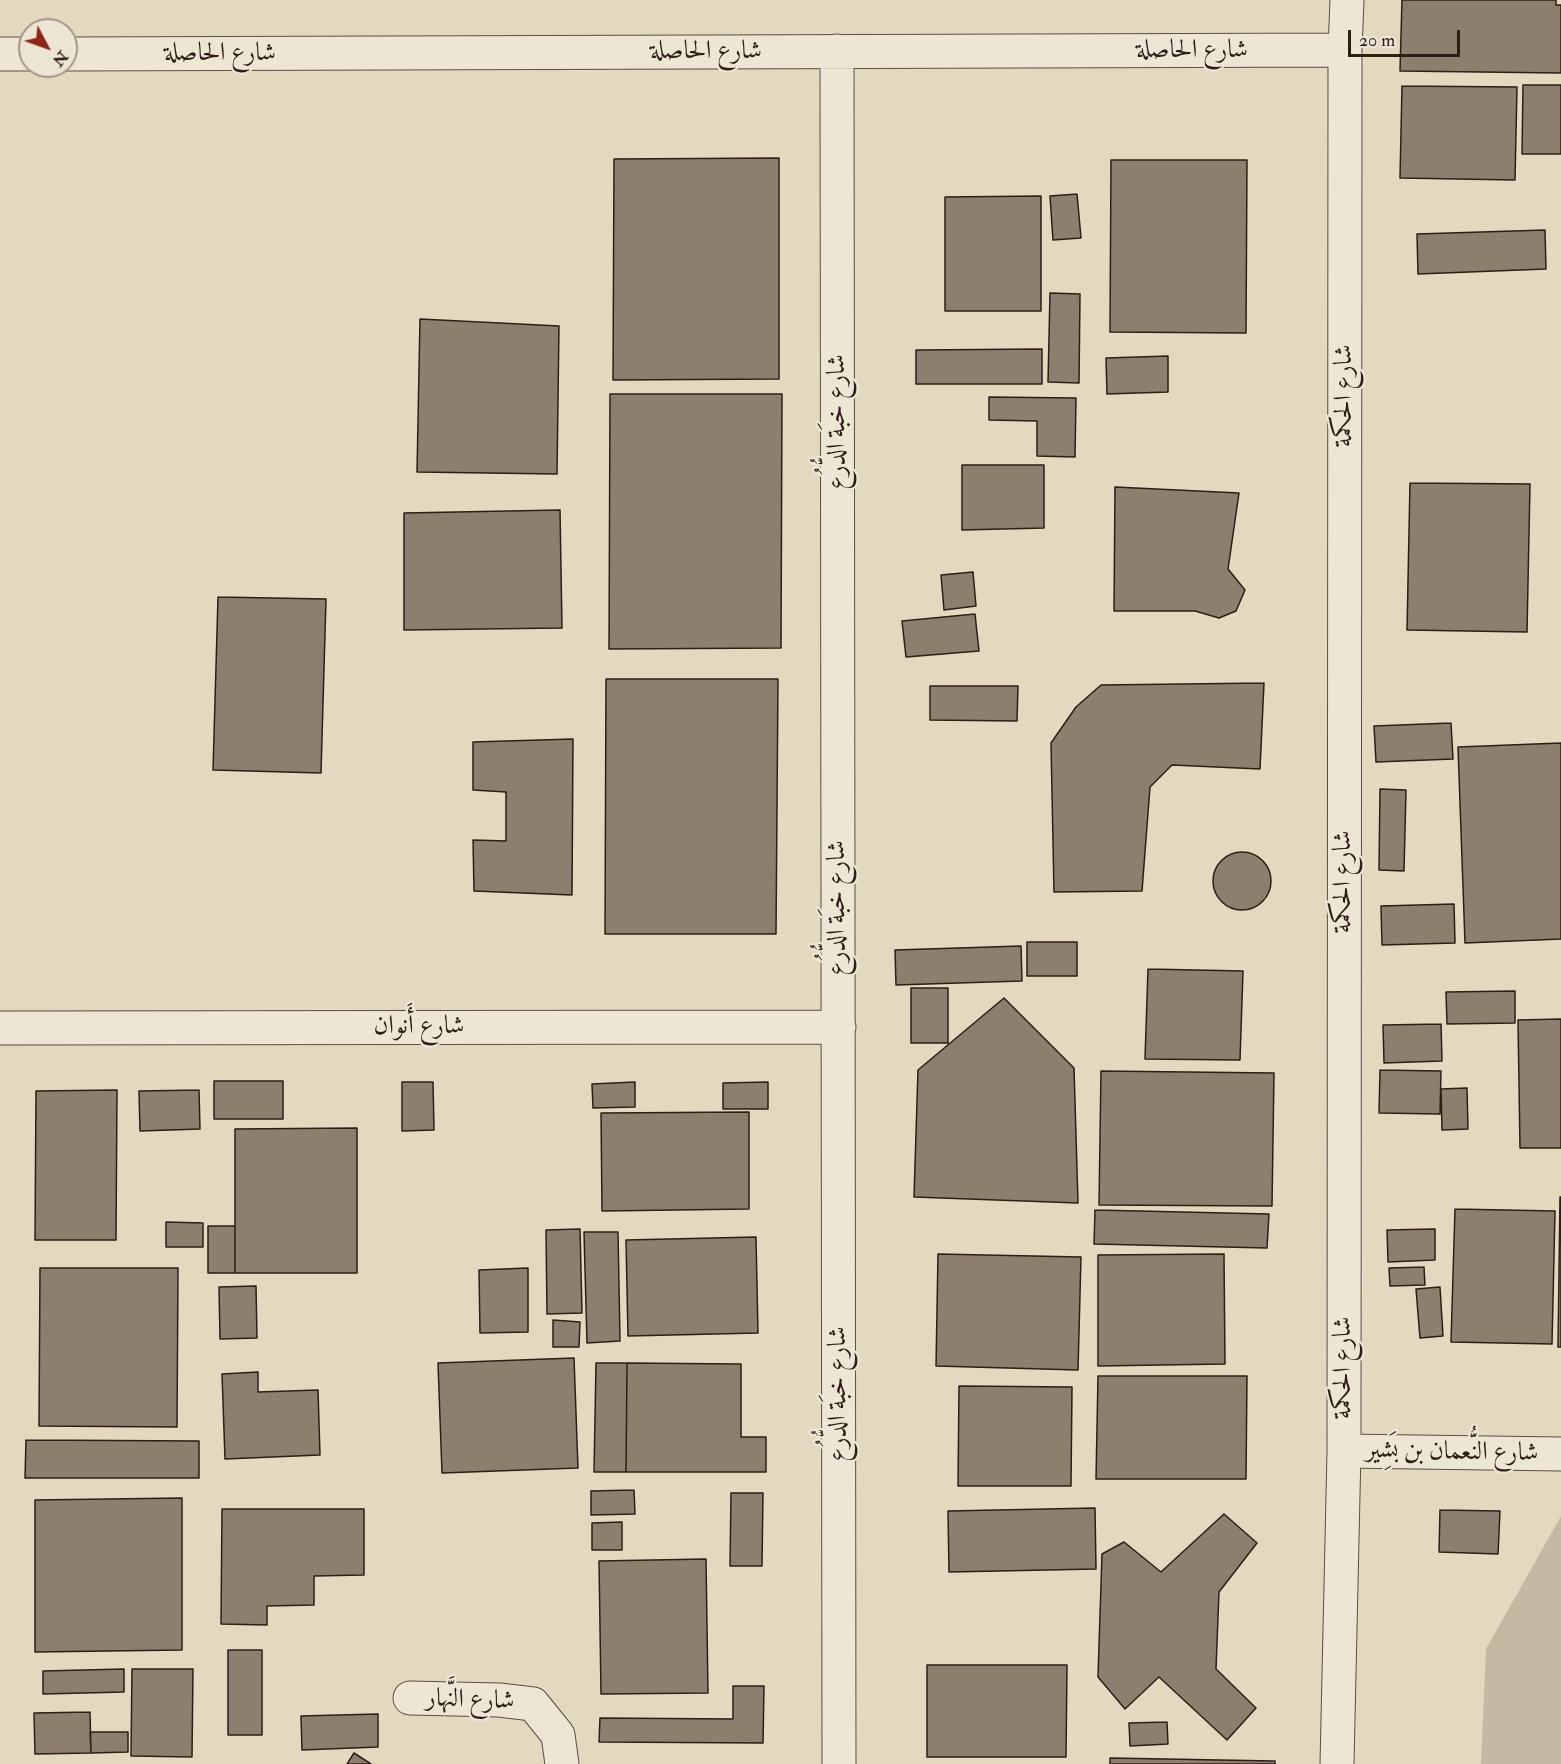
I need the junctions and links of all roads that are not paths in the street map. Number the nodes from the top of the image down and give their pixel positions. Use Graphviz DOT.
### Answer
graph roads {
  1 [pos="1347,0"];
  2 [pos="1345,50"];
  3 [pos="837,51"];
  4 [pos="0,54"];
  5 [pos="18,54"];
  6 [pos="78,54"];
  7 [pos="838,1027"];
  8 [pos="0,1028"];
  9 [pos="1344,1451"];
  10 [pos="1561,1454"];
  11 [pos="410,1698"];
  12 [pos="562,1764"];
  13 [pos="839,1764"];
  14 [pos="1337,1764"];
  1 -- 2 [label="street, شارع الحكمة"];
  2 -- 3 [label="street, شارع الحاصلة"];
  2 -- 9 [label="street, شارع الحكمة"];
  3 -- 6 [label="street, شارع الحاصلة"];
  3 -- 7 [label="street, شارع خبَة الدُّرُع"];
  4 -- 5 [label="street"];
  7 -- 8 [label="street, شارع أَنوان"];
  7 -- 13 [label="street, شارع خبَة الدُّرُع"];
  9 -- 10 [label="street, شارع النُّعمان بن بَشِير"];
  9 -- 14 [label="street, شارع الحكمة"];
  11 -- 12 [label="street, شارع النَّهار"];
}
